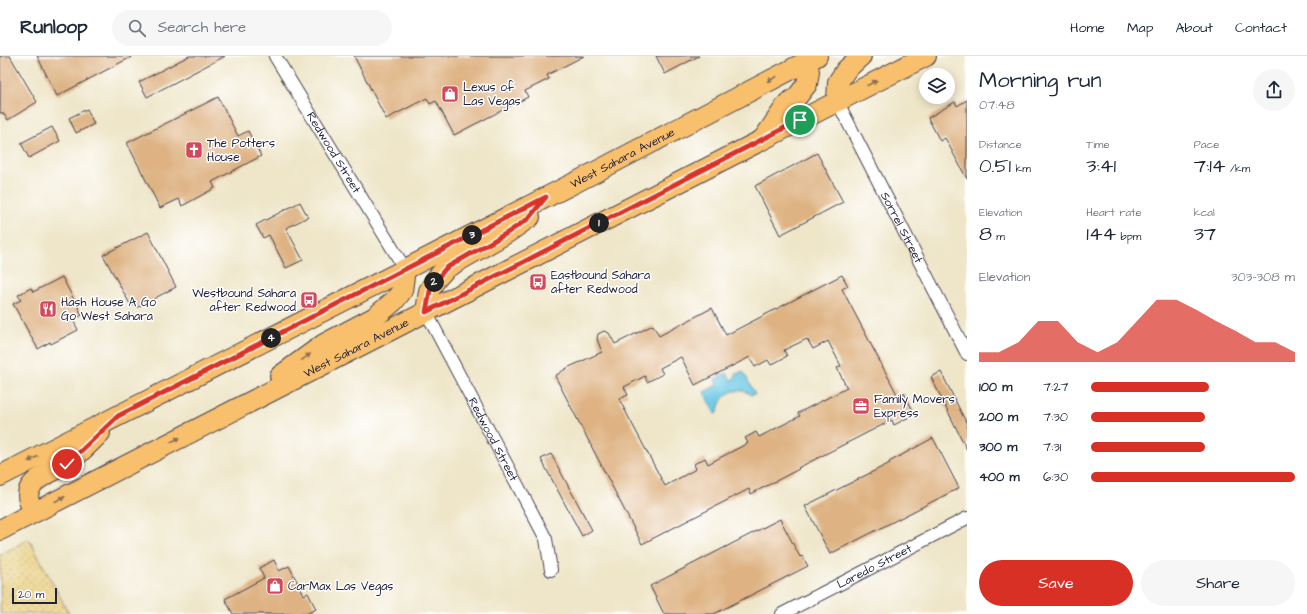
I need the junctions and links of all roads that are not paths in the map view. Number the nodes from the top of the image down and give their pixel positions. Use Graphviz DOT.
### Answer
graph roads {
  1 [pos="275,56"];
  2 [pos="861,56"];
  3 [pos="926,56"];
  4 [pos="812,59"];
  5 [pos="837,101"];
  6 [pos="763,139"];
  7 [pos="546,197"];
  8 [pos="405,269"];
  9 [pos="426,312"];
  10 [pos="967,354"];
  11 [pos="229,412"];
  12 [pos="118,416"];
  13 [pos="0,476"];
  14 [pos="35,511"];
  15 [pos="967,518"];
  16 [pos="0,530"];
  17 [pos="551,570"];
  18 [pos="782,614"];
  1 -- 8 [label="street, Redwood Street"];
  2 -- 5 [label="main road"];
  5 -- 3 [label="main road, West Sahara Avenue, one-way"];
  4 -- 6 [label="main road"];
  4 -- 7 [label="main road, West Sahara Avenue, one-way"];
  5 -- 6 [label="main road, West Sahara Avenue"];
  5 -- 10 [label="street, Sorrel Street"];
  6 -- 9 [label="main road, West Sahara Avenue"];
  7 -- 8 [label="main road, West Sahara Avenue"];
  7 -- 9 [label="main road"];
  11 -- 8 [label="main road, one-way"];
  8 -- 12 [label="main road, West Sahara Avenue"];
  9 -- 11 [label="main road, West Sahara Avenue"];
  9 -- 17 [label="street, Redwood Street"];
  14 -- 11 [label="main road, West Sahara Avenue, one-way"];
  12 -- 13 [label="main road, West Sahara Avenue, one-way"];
  12 -- 14 [label="main road"];
  14 -- 16 [label="main road, West Sahara Avenue"];
  15 -- 18 [label="street, Laredo Street"];
}
